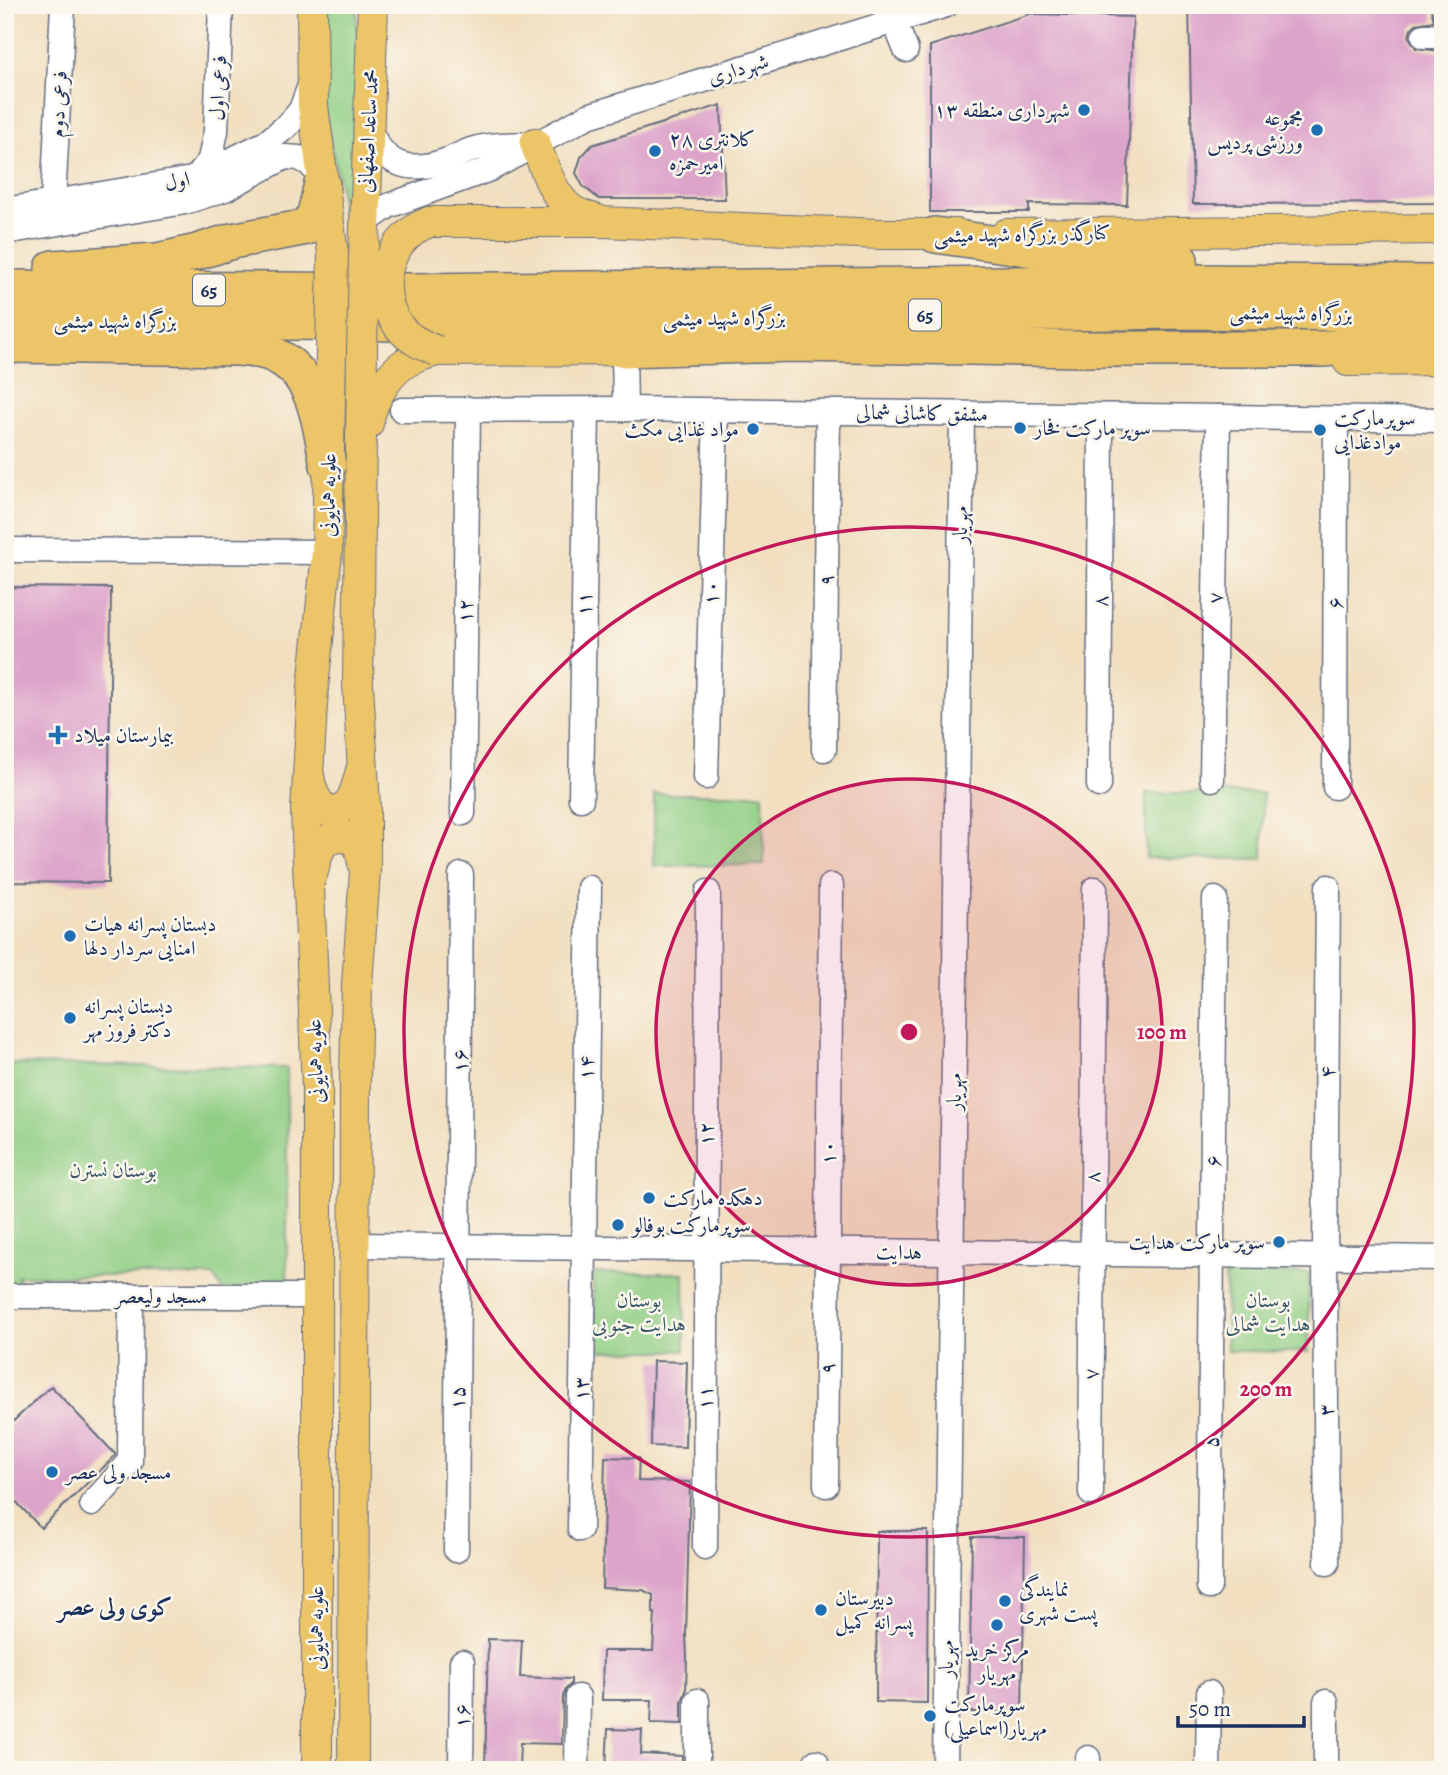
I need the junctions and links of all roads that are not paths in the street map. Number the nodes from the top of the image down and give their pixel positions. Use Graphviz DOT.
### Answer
graph roads {
  1 [pos="63,5"];
  2 [pos="221,5"];
  3 [pos="312,5"];
  4 [pos="373,5"];
  5 [pos="946,5"];
  6 [pos="894,21"];
  7 [pos="906,50"];
  8 [pos="312,82"];
  9 [pos="369,128"];
  10 [pos="216,131"];
  11 [pos="535,143"];
  12 [pos="248,152"];
  13 [pos="197,177"];
  14 [pos="321,181"];
  15 [pos="54,203"];
  16 [pos="5,211"];
  17 [pos="602,222"];
  18 [pos="364,223"];
  19 [pos="1440,226"];
  20 [pos="5,232"];
  21 [pos="935,234"];
  22 [pos="1443,270"];
  23 [pos="5,271"];
  24 [pos="1443,284"];
  25 [pos="5,288"];
  26 [pos="1443,314"];
  27 [pos="5,320"];
  28 [pos="1443,338"];
  29 [pos="5,345"];
  30 [pos="624,349"];
  31 [pos="437,351"];
  32 [pos="362,352"];
  33 [pos="331,353"];
  34 [pos="1443,360"];
  35 [pos="468,409"];
  36 [pos="625,409"];
  37 [pos="402,410"];
  38 [pos="587,410"];
  39 [pos="716,410"];
  40 [pos="828,412"];
  41 [pos="962,414"];
  42 [pos="1101,416"];
  43 [pos="1218,417"];
  44 [pos="1336,419"];
  45 [pos="1443,420"];
  46 [pos="344,467"];
  47 [pos="5,550"];
  48 [pos="327,552"];
  49 [pos="824,749"];
  50 [pos="363,764"];
  51 [pos="308,769"];
  52 [pos="706,777"];
  53 [pos="1212,779"];
  54 [pos="1099,785"];
  55 [pos="1335,787"];
  56 [pos="581,799"];
  57 [pos="463,813"];
  58 [pos="365,871"];
  59 [pos="461,875"];
  60 [pos="831,886"];
  61 [pos="1328,887"];
  62 [pos="308,888"];
  63 [pos="589,888"];
  64 [pos="1095,889"];
  65 [pos="708,892"];
  66 [pos="1215,899"];
  67 [pos="355,1245"];
  68 [pos="458,1246"];
  69 [pos="583,1248"];
  70 [pos="705,1250"];
  71 [pos="828,1252"];
  72 [pos="952,1253"];
  73 [pos="1092,1254"];
  74 [pos="1213,1256"];
  75 [pos="1325,1257"];
  76 [pos="1443,1258"];
  77 [pos="5,1296"];
  78 [pos="131,1296"];
  79 [pos="317,1296"];
  80 [pos="826,1485"];
  81 [pos="1091,1493"];
  82 [pos="92,1504"];
  83 [pos="580,1529"];
  84 [pos="705,1547"];
  85 [pos="456,1550"];
  86 [pos="1327,1563"];
  87 [pos="1209,1587"];
  88 [pos="462,1662"];
  89 [pos="1209,1693"];
  90 [pos="578,1697"];
  91 [pos="697,1701"];
  92 [pos="1326,1702"];
  93 [pos="317,1770"];
  94 [pos="353,1770"];
  95 [pos="461,1770"];
  96 [pos="577,1770"];
  97 [pos="697,1770"];
  98 [pos="945,1770"];
  99 [pos="1208,1770"];
  100 [pos="1326,1770"];
  1 -- 15 [label="street, فرعی دوم"];
  2 -- 10 [label="street, فرعی اول"];
  3 -- 8 [label="main road, محمد ساعد اصفهانی"];
  4 -- 9 [label="main road, محمد ساعد اصفهانی"];
  5 -- 6 [label="street, شهرداری"];
  6 -- 7 [label="street"];
  6 -- 11 [label="street, شهرداری"];
  8 -- 12 [label="street, اول"];
  8 -- 14 [label="main road, محمد ساعد اصفهانی"];
  9 -- 11 [label="street"];
  9 -- 18 [label="main road, محمد ساعد اصفهانی"];
  10 -- 12 [label="street, فرعی اول"];
  10 -- 13 [label="street"];
  11 -- 17 [label="main road"];
  11 -- 18 [label="street, شهرداری"];
  12 -- 13 [label="street, اول"];
  13 -- 15 [label="street, اول"];
  14 -- 20 [label="street, اول"];
  14 -- 23 [label="highway"];
  14 -- 33 [label="main road, محمد ساعد اصفهانی, bridge"];
  15 -- 16 [label="street, اول"];
  17 -- 21 [label="main road, کنارگذر بزرگراه شهید میثمی"];
  17 -- 31 [label="main road, کنارگذر بزرگراه شهید میثمی, bridge"];
  18 -- 32 [label="main road, محمد ساعد اصفهانی, bridge"];
  19 -- 21 [label="main road, کنارگذر بزرگراه شهید میثمی"];
  21 -- 22 [label="highway"];
  24 -- 25 [label="highway, بزرگراه شهید میثمی / 65"];
  26 -- 27 [label="highway, بزرگراه شهید میثمی / 65"];
  28 -- 30 [label="highway"];
  29 -- 46 [label="highway"];
  30 -- 31 [label="main road"];
  30 -- 34 [label="main road"];
  30 -- 36 [label="street"];
  31 -- 46 [label="main road"];
  32 -- 46 [label="main road, علویه همایونی"];
  33 -- 46 [label="main road, علویه همایونی"];
  35 -- 37 [label="street, مشفق کاشانی شمالی"];
  35 -- 38 [label="street, مشفق کاشانی شمالی"];
  35 -- 57 [label="street, ۱۲"];
  36 -- 38 [label="street, مشفق کاشانی شمالی"];
  36 -- 39 [label="street, مشفق کاشانی شمالی"];
  38 -- 56 [label="street, ۱۱"];
  39 -- 40 [label="street, مشفق کاشانی شمالی"];
  39 -- 52 [label="street, ۱۰"];
  40 -- 41 [label="street, مشفق کاشانی شمالی"];
  40 -- 49 [label="street, ۹"];
  41 -- 42 [label="street, مشفق کاشانی شمالی"];
  41 -- 72 [label="street, مهریار"];
  42 -- 43 [label="street, مشفق کاشانی شمالی"];
  42 -- 54 [label="street, ۸"];
  43 -- 44 [label="street, مشفق کاشانی شمالی"];
  43 -- 53 [label="street, ۷"];
  44 -- 45 [label="street, مشفق کاشانی شمالی"];
  44 -- 55 [label="street, ۶"];
  46 -- 48 [label="main road, علویه همایونی"];
  46 -- 50 [label="main road, علویه همایونی"];
  47 -- 48 [label="street"];
  48 -- 51 [label="main road, علویه همایونی"];
  50 -- 51 [label="main road"];
  50 -- 58 [label="main road, علویه همایونی"];
  51 -- 62 [label="main road, علویه همایونی"];
  58 -- 62 [label="main road"];
  58 -- 67 [label="main road, علویه همایونی"];
  59 -- 68 [label="street, ۱۶"];
  60 -- 71 [label="street, ۱۰"];
  61 -- 75 [label="street, ۴"];
  62 -- 79 [label="main road, علویه همایونی"];
  63 -- 69 [label="street, ۱۴"];
  64 -- 73 [label="street, ۸"];
  65 -- 70 [label="street, ۱۲"];
  66 -- 74 [label="street, ۶"];
  67 -- 68 [label="street, هدایت"];
  67 -- 94 [label="main road, علویه همایونی"];
  68 -- 69 [label="street, هدایت"];
  68 -- 85 [label="street, ۱۵"];
  69 -- 70 [label="street, هدایت"];
  69 -- 83 [label="street, ۱۳"];
  70 -- 71 [label="street, هدایت"];
  70 -- 84 [label="street, ۱۱"];
  71 -- 72 [label="street, هدایت"];
  71 -- 80 [label="street, ۹"];
  72 -- 73 [label="street, هدایت"];
  72 -- 98 [label="street, مهریار"];
  73 -- 74 [label="street, هدایت"];
  73 -- 81 [label="street, ۷"];
  74 -- 75 [label="street, هدایت"];
  74 -- 87 [label="street, ۵"];
  75 -- 76 [label="street, هدایت"];
  75 -- 86 [label="street, ۳"];
  77 -- 78 [label="street, مسجد ولیعصر"];
  78 -- 79 [label="street, مسجد ولیعصر"];
  78 -- 82 [label="street"];
  79 -- 93 [label="main road, علویه همایونی"];
  88 -- 95 [label="street, ۱۶"];
  89 -- 99 [label="street"];
  90 -- 96 [label="street"];
  91 -- 97 [label="street"];
  92 -- 100 [label="street"];
}
